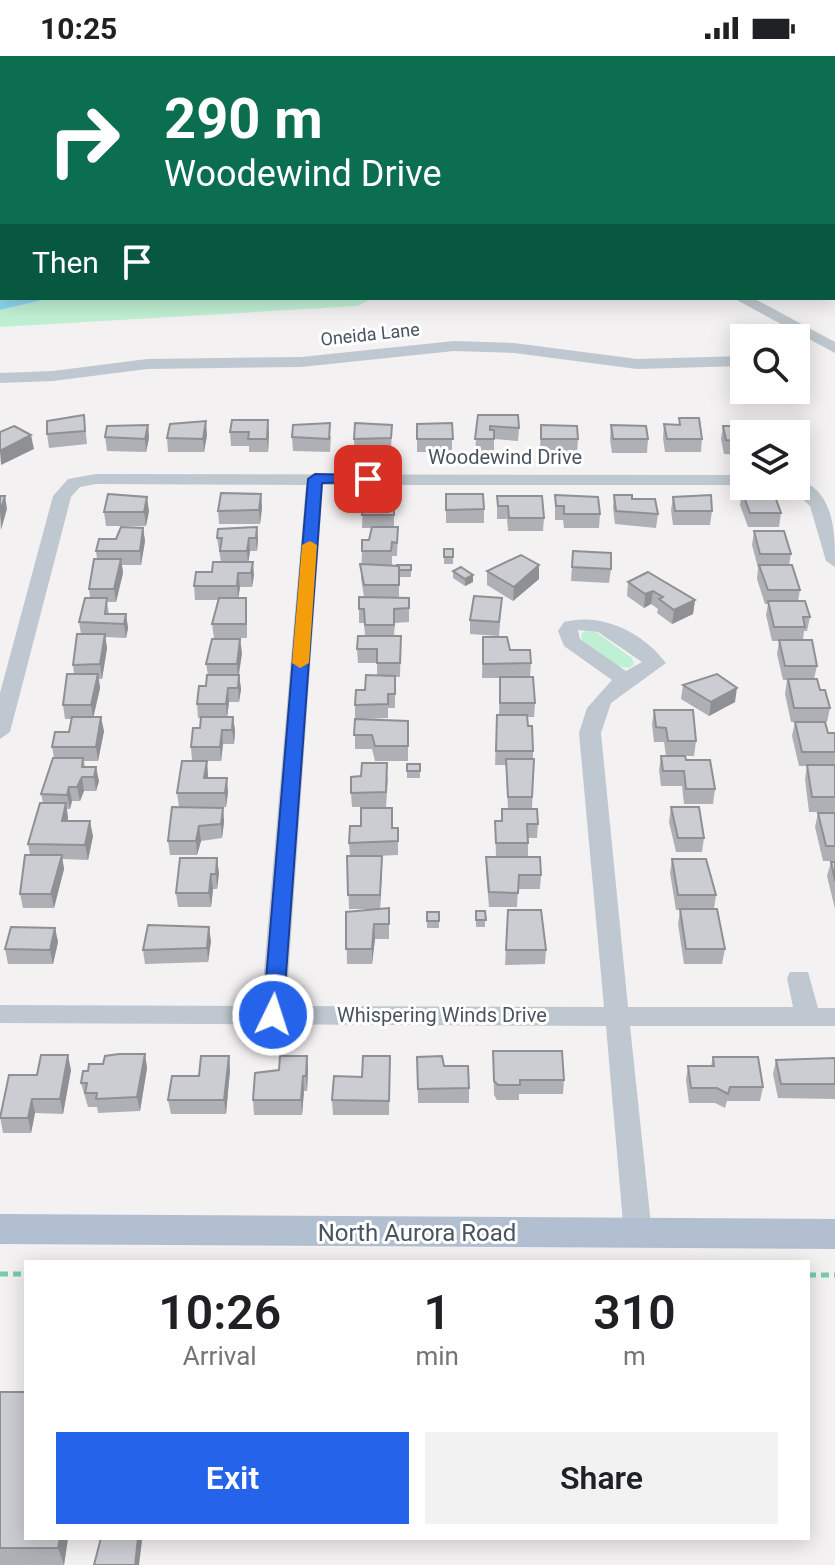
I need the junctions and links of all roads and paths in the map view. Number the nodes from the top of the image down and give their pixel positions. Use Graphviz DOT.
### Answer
graph roads {
  1 [pos="745,300"];
  2 [pos="817,339"];
  3 [pos="810,342"];
  4 [pos="835,348"];
  5 [pos="730,361"];
  6 [pos="0,378"];
  7 [pos="315,479"];
  8 [pos="730,480"];
  9 [pos="810,491"];
  10 [pos="835,561"];
  11 [pos="626,680"];
  12 [pos="0,732"];
  13 [pos="799,978"];
  14 [pos="0,1014"];
  15 [pos="273,1015"];
  16 [pos="619,1016"];
  17 [pos="835,1017"];
  18 [pos="808,1018"];
  19 [pos="0,1229"];
  20 [pos="638,1234"];
  21 [pos="835,1234"];
  22 [pos="0,1274"];
  23 [pos="24,1274"];
  24 [pos="810,1275"];
  25 [pos="835,1275"];
  1 -- 2 [label="street"];
  2 -- 3 [label="street"];
  2 -- 4 [label="street"];
  5 -- 6 [label="street, Oneida Lane"];
  7 -- 8 [label="street, Woodewind Drive"];
  7 -- 12 [label="street, Woodewind Drive"];
  7 -- 15 [label="street"];
  9 -- 10 [label="street"];
  11 -- 16 [label="street"];
  13 -- 18 [label="street"];
  14 -- 15 [label="street, Whispering Winds Drive"];
  15 -- 16 [label="street, Whispering Winds Drive"];
  16 -- 18 [label="street, Whispering Winds Drive"];
  16 -- 20 [label="street"];
  17 -- 18 [label="street, Whispering Winds Drive"];
  19 -- 20 [label="main road, North Aurora Road"];
  20 -- 21 [label="main road, North Aurora Road"];
  22 -- 23 [label="path"];
  24 -- 25 [label="path"];
}
